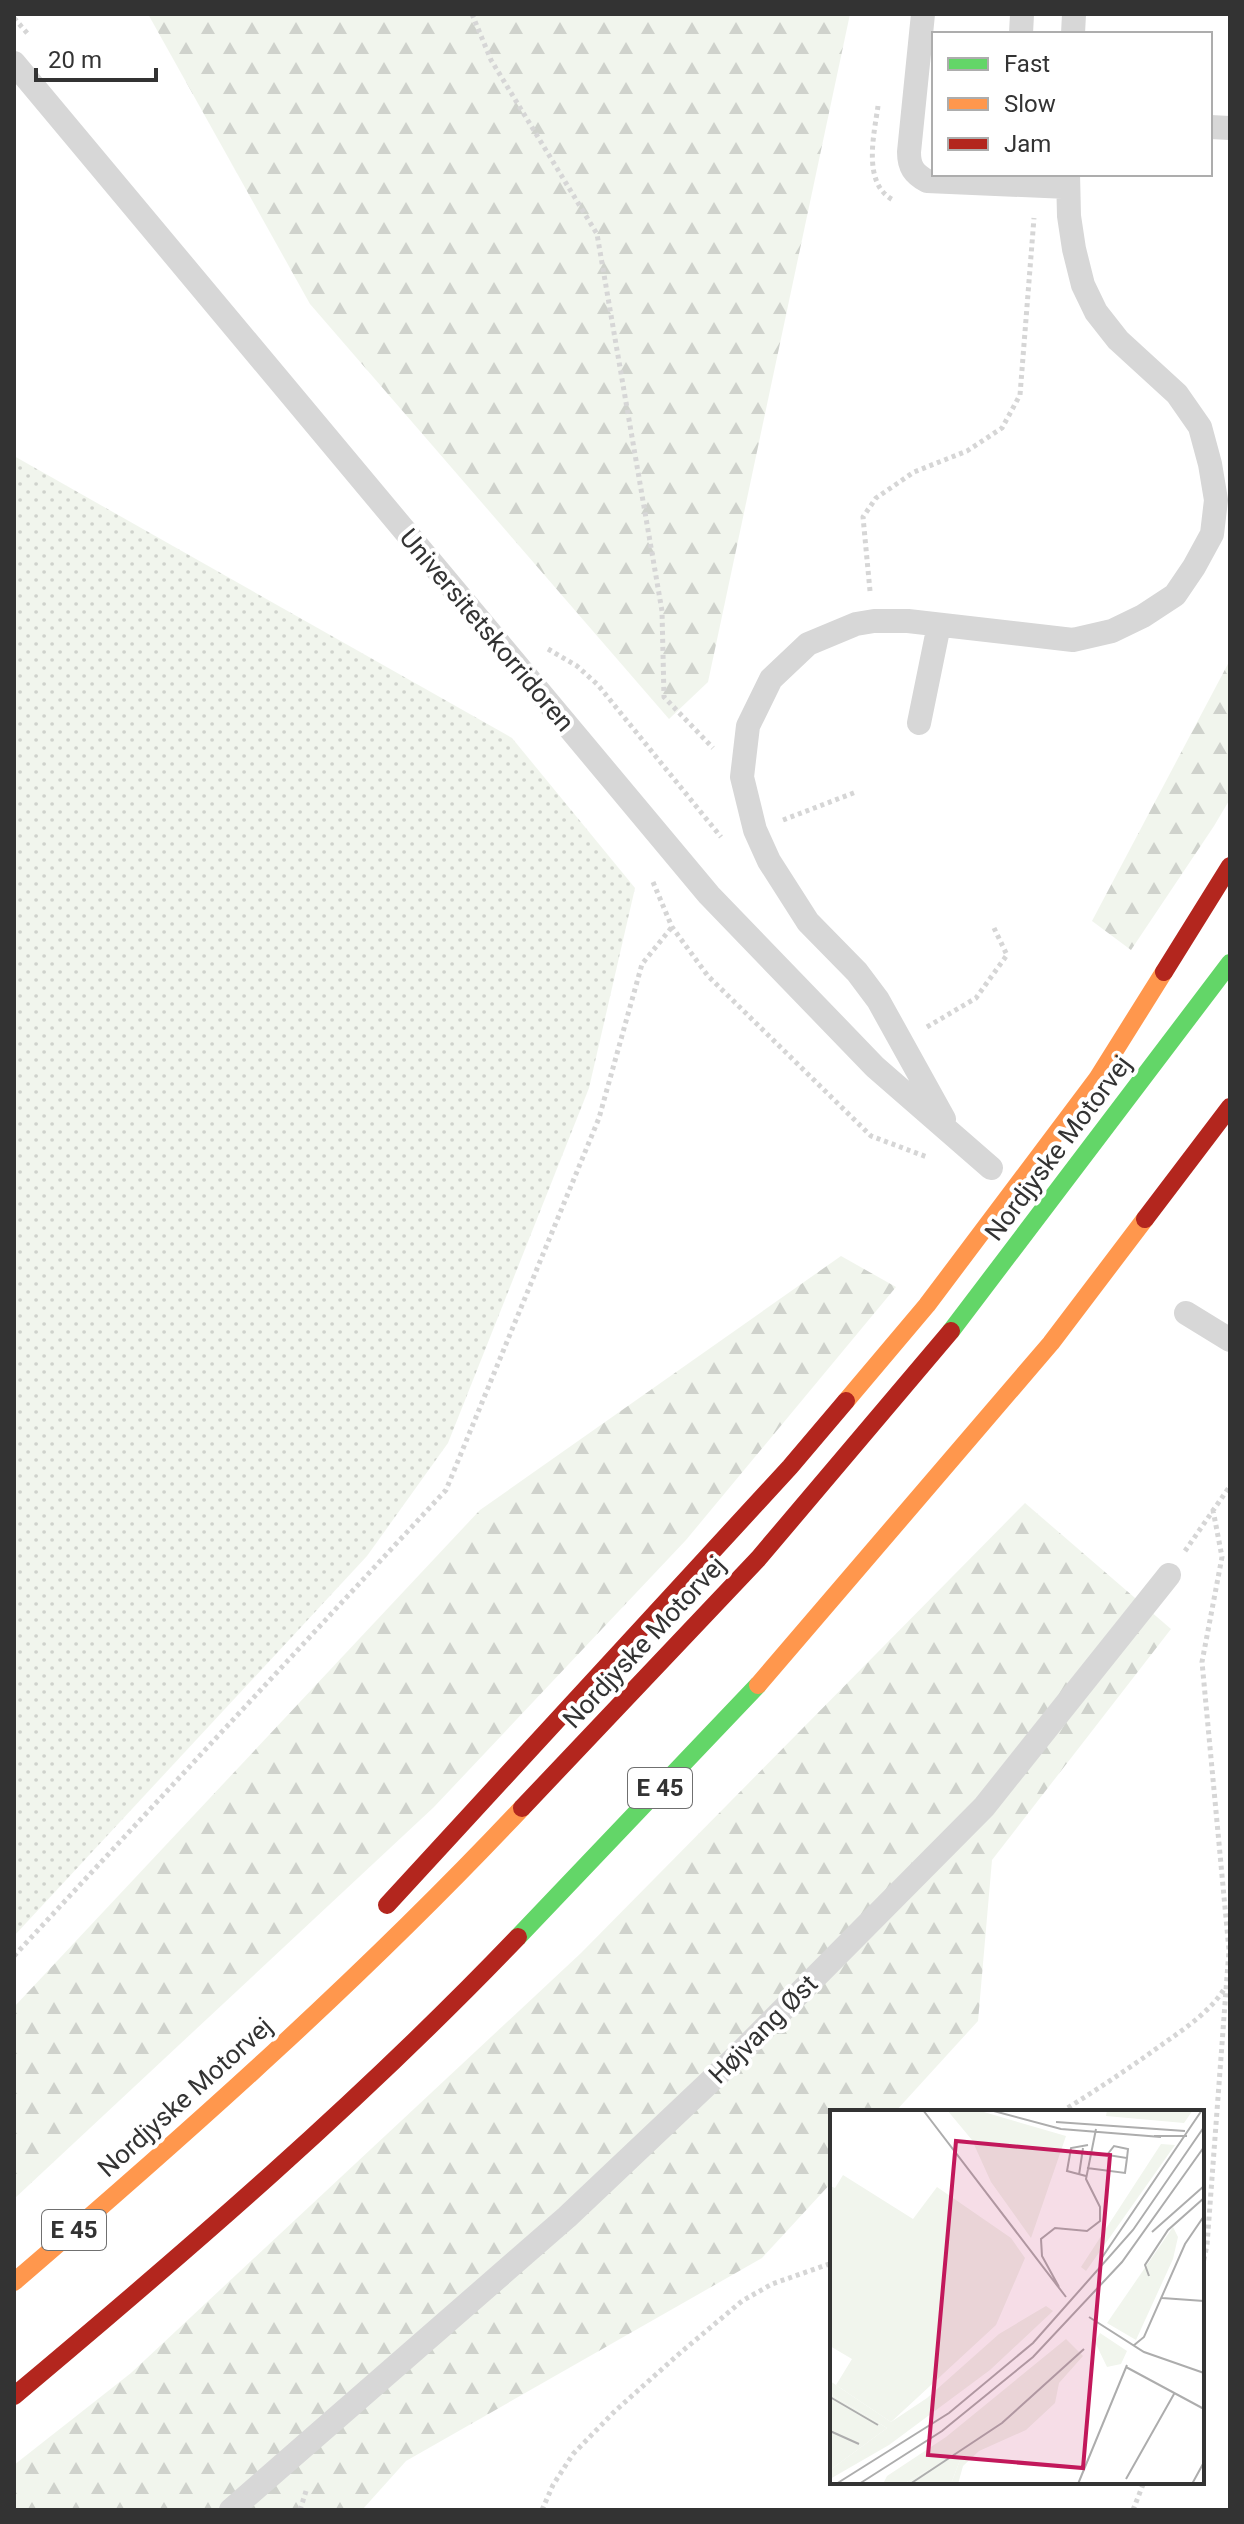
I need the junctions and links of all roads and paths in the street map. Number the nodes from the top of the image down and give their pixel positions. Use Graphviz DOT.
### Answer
graph roads {
  1 [pos="472,14"];
  2 [pos="923,14"];
  3 [pos="14,18"];
  4 [pos="34,41"];
  5 [pos="14,63"];
  6 [pos="1014,179"];
  7 [pos="1068,181"];
  8 [pos="1034,217"];
  9 [pos="874,621"];
  10 [pos="939,625"];
  11 [pos="540,645"];
  12 [pos="919,723"];
  13 [pos="742,777"];
  14 [pos="728,847"];
  15 [pos="1230,866"];
  16 [pos="672,927"];
  17 [pos="994,928"];
  18 [pos="1230,963"];
  19 [pos="901,1042"];
  20 [pos="1230,1107"];
  21 [pos="952,1136"];
  22 [pos="991,1168"];
  23 [pos="1186,1313"];
  24 [pos="1230,1340"];
  25 [pos="1230,1486"];
  26 [pos="1213,1510"];
  27 [pos="1169,1575"];
  28 [pos="372,1922"];
  29 [pos="14,1956"];
  30 [pos="1226,1987"];
  31 [pos="275,2027"];
  32 [pos="1064,2110"];
  33 [pos="134,2179"];
  34 [pos="1204,2259"];
  35 [pos="830,2264"];
  36 [pos="14,2282"];
  37 [pos="14,2396"];
  38 [pos="1143,2484"];
  39 [pos="231,2510"];
  40 [pos="542,2510"];
  41 [pos="1133,2510"];
  1 -- 13 [label="path"];
  2 -- 6 [label="lane"];
  3 -- 4 [label="path"];
  5 -- 21 [label="lane, Universitetskorridoren"];
  6 -- 7 [label="lane"];
  7 -- 10 [label="lane"];
  8 -- 9 [label="path"];
  9 -- 10 [label="lane"];
  9 -- 13 [label="lane"];
  10 -- 12 [label="lane"];
  11 -- 14 [label="path"];
  13 -- 19 [label="lane"];
  15 -- 28 [label="highway"];
  16 -- 29 [label="path"];
  17 -- 19 [label="path"];
  18 -- 33 [label="highway, Nordjyske Motorvej / E 45"];
  19 -- 21 [label="lane"];
  20 -- 37 [label="highway, E 45"];
  21 -- 22 [label="lane, Universitetskorridoren"];
  23 -- 24 [label="lane"];
  25 -- 26 [label="path"];
  26 -- 27 [label="path"];
  26 -- 30 [label="path"];
  27 -- 39 [label="lane, Højvang Øst"];
  30 -- 32 [label="path"];
  30 -- 34 [label="path"];
  31 -- 33 [label="highway"];
  33 -- 36 [label="highway, Nordjyske Motorvej / E 45"];
  35 -- 40 [label="path"];
  38 -- 41 [label="path"];
}
